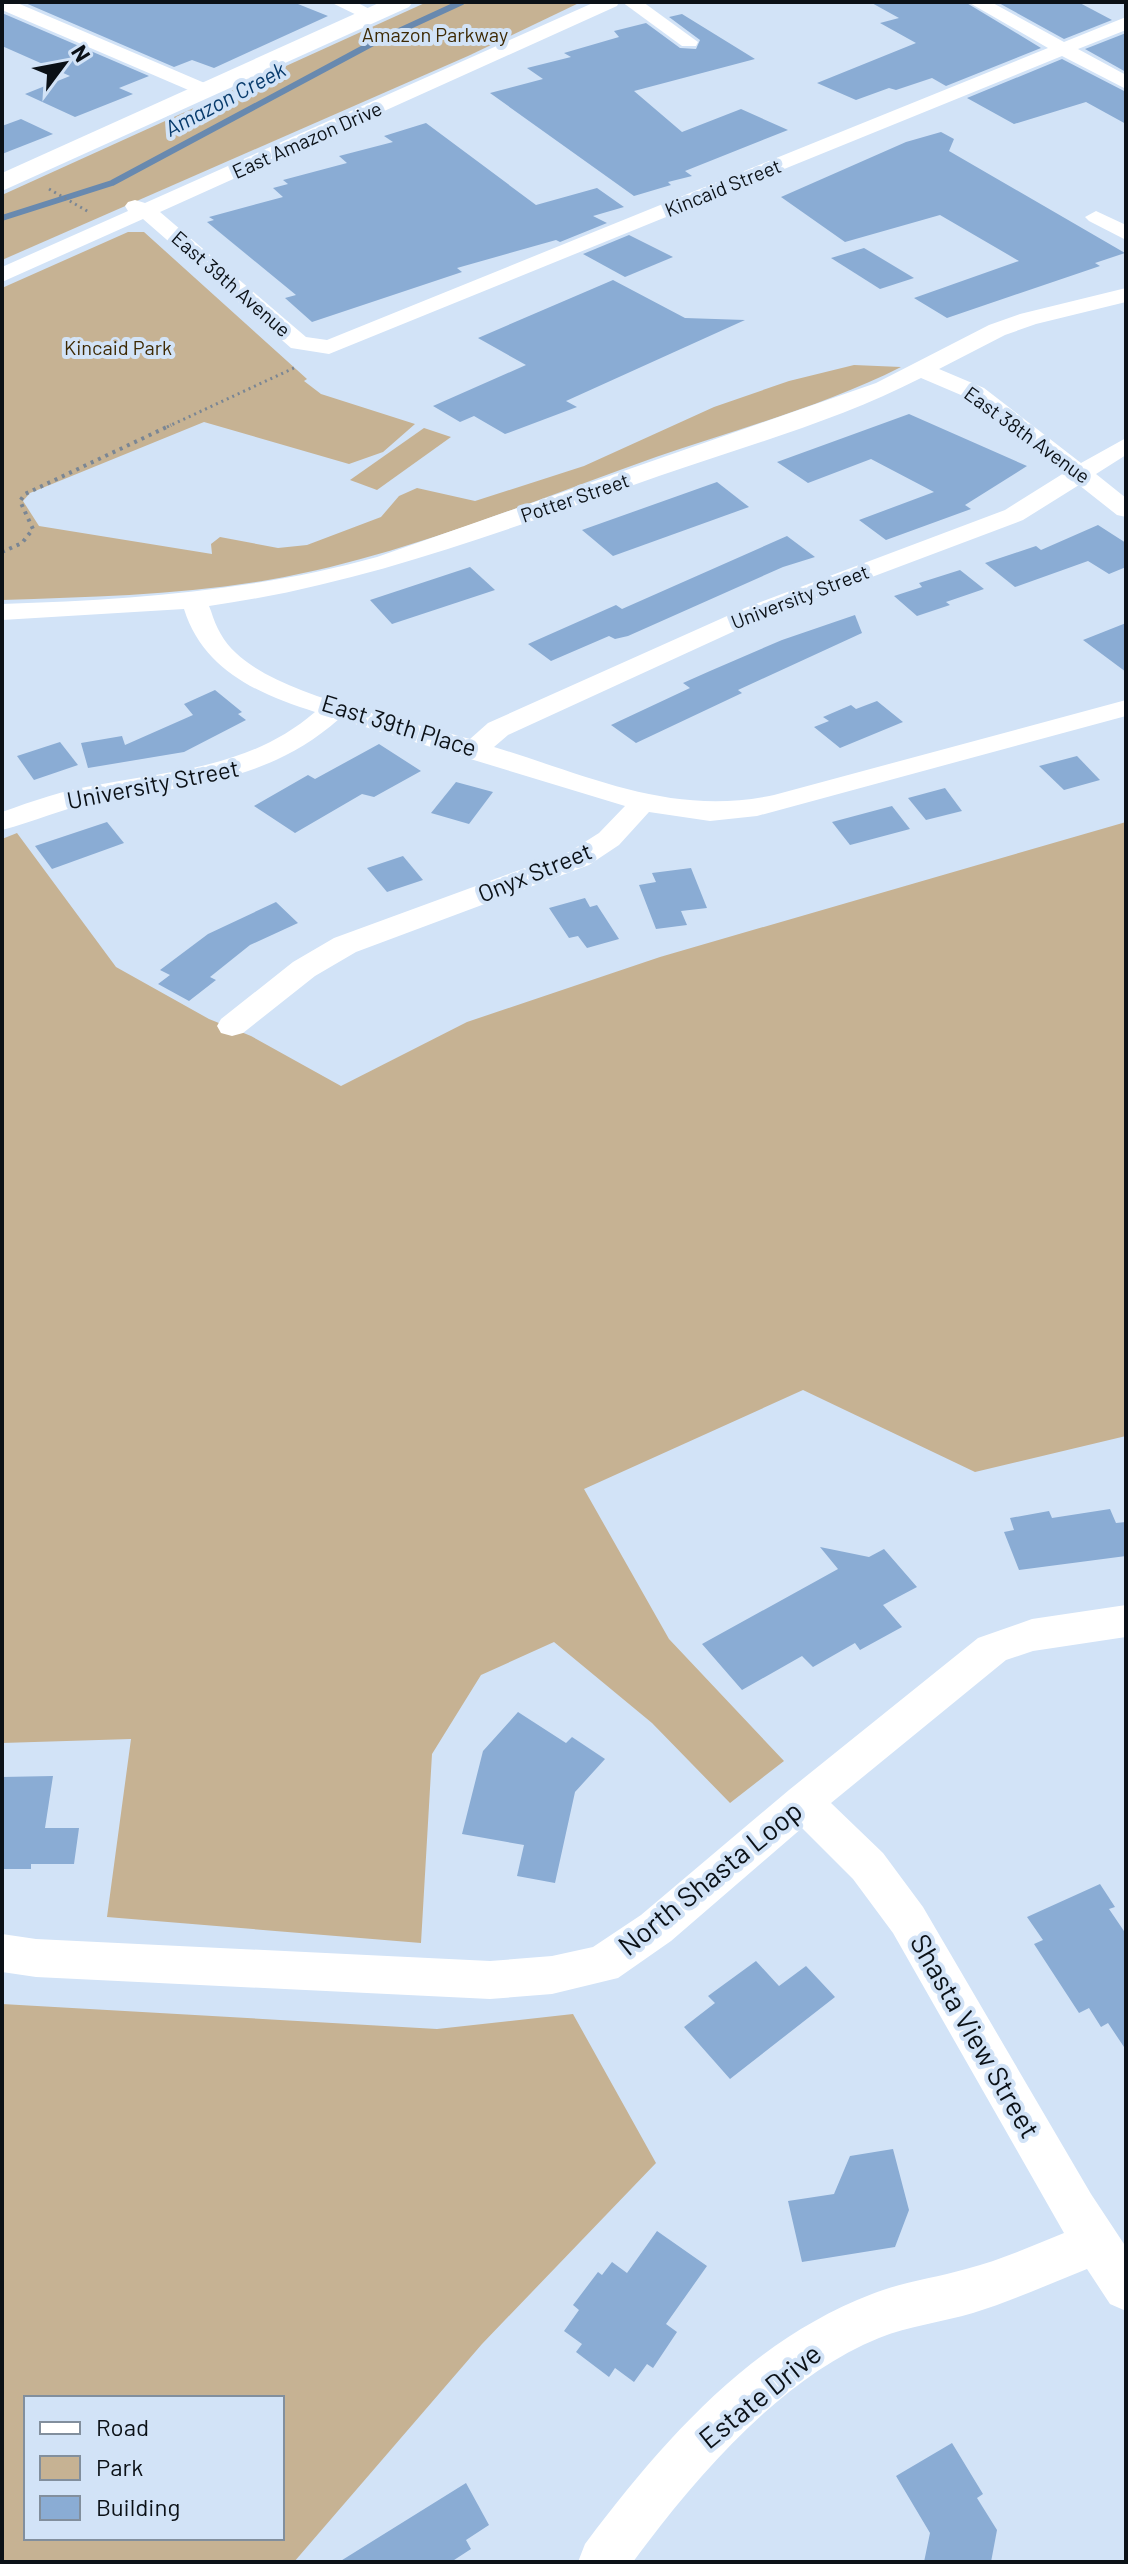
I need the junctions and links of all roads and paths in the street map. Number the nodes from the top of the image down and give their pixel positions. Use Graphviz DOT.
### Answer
graph roads {
  1 [pos="339,2"];
  2 [pos="401,2"];
  3 [pos="610,2"];
  4 [pos="631,2"];
  5 [pos="977,2"];
  6 [pos="2,3"];
  7 [pos="372,15"];
  8 [pos="1126,23"];
  9 [pos="689,42"];
  10 [pos="1063,48"];
  11 [pos="1126,83"];
  12 [pos="207,91"];
  13 [pos="2,183"];
  14 [pos="56,192"];
  15 [pos="85,209"];
  16 [pos="141,209"];
  17 [pos="1096,217"];
  18 [pos="1126,234"];
  19 [pos="2,275"];
  20 [pos="1126,295"];
  21 [pos="313,356"];
  22 [pos="922,370"];
  23 [pos="1126,445"];
  24 [pos="1082,475"];
  25 [pos="1126,510"];
  26 [pos="2,552"];
  27 [pos="195,600"];
  28 [pos="2,612"];
  29 [pos="335,708"];
  30 [pos="1126,708"];
  31 [pos="475,749"];
  32 [pos="642,802"];
  33 [pos="2,821"];
  34 [pos="232,1026"];
  35 [pos="1126,1621"];
  36 [pos="803,1802"];
  37 [pos="2,1953"];
  38 [pos="1095,2244"];
  39 [pos="1126,2288"];
  40 [pos="603,2562"];
  1 -- 7 [label="street"];
  2 -- 7 [label="main road"];
  3 -- 16 [label="street, East Amazon Drive"];
  4 -- 9 [label="street"];
  5 -- 10 [label="street"];
  6 -- 12 [label="street"];
  7 -- 12 [label="main road"];
  8 -- 10 [label="street, Kincaid Street"];
  10 -- 11 [label="street"];
  10 -- 21 [label="street, Kincaid Street"];
  12 -- 13 [label="main road"];
  14 -- 15 [label="path"];
  16 -- 19 [label="street, East Amazon Drive"];
  16 -- 21 [label="street, East 39th Avenue"];
  17 -- 18 [label="street"];
  20 -- 22 [label="street, Potter Street"];
  21 -- 26 [label="path"];
  22 -- 24 [label="street, East 38th Avenue"];
  22 -- 27 [label="street, Potter Street"];
  23 -- 24 [label="street, University Street"];
  24 -- 25 [label="street, East 38th Avenue"];
  24 -- 31 [label="street, University Street"];
  27 -- 28 [label="street, Potter Street"];
  27 -- 29 [label="street, East 39th Place"];
  29 -- 31 [label="street, East 39th Place"];
  29 -- 33 [label="street, University Street"];
  30 -- 32 [label="street"];
  31 -- 32 [label="street, East 39th Place"];
  32 -- 34 [label="street, Onyx Street"];
  35 -- 36 [label="street, North Shasta Loop"];
  36 -- 37 [label="street, North Shasta Loop"];
  36 -- 38 [label="street, Shasta View Street"];
  38 -- 39 [label="street, Shasta View Street"];
  38 -- 40 [label="street, Estate Drive"];
}
